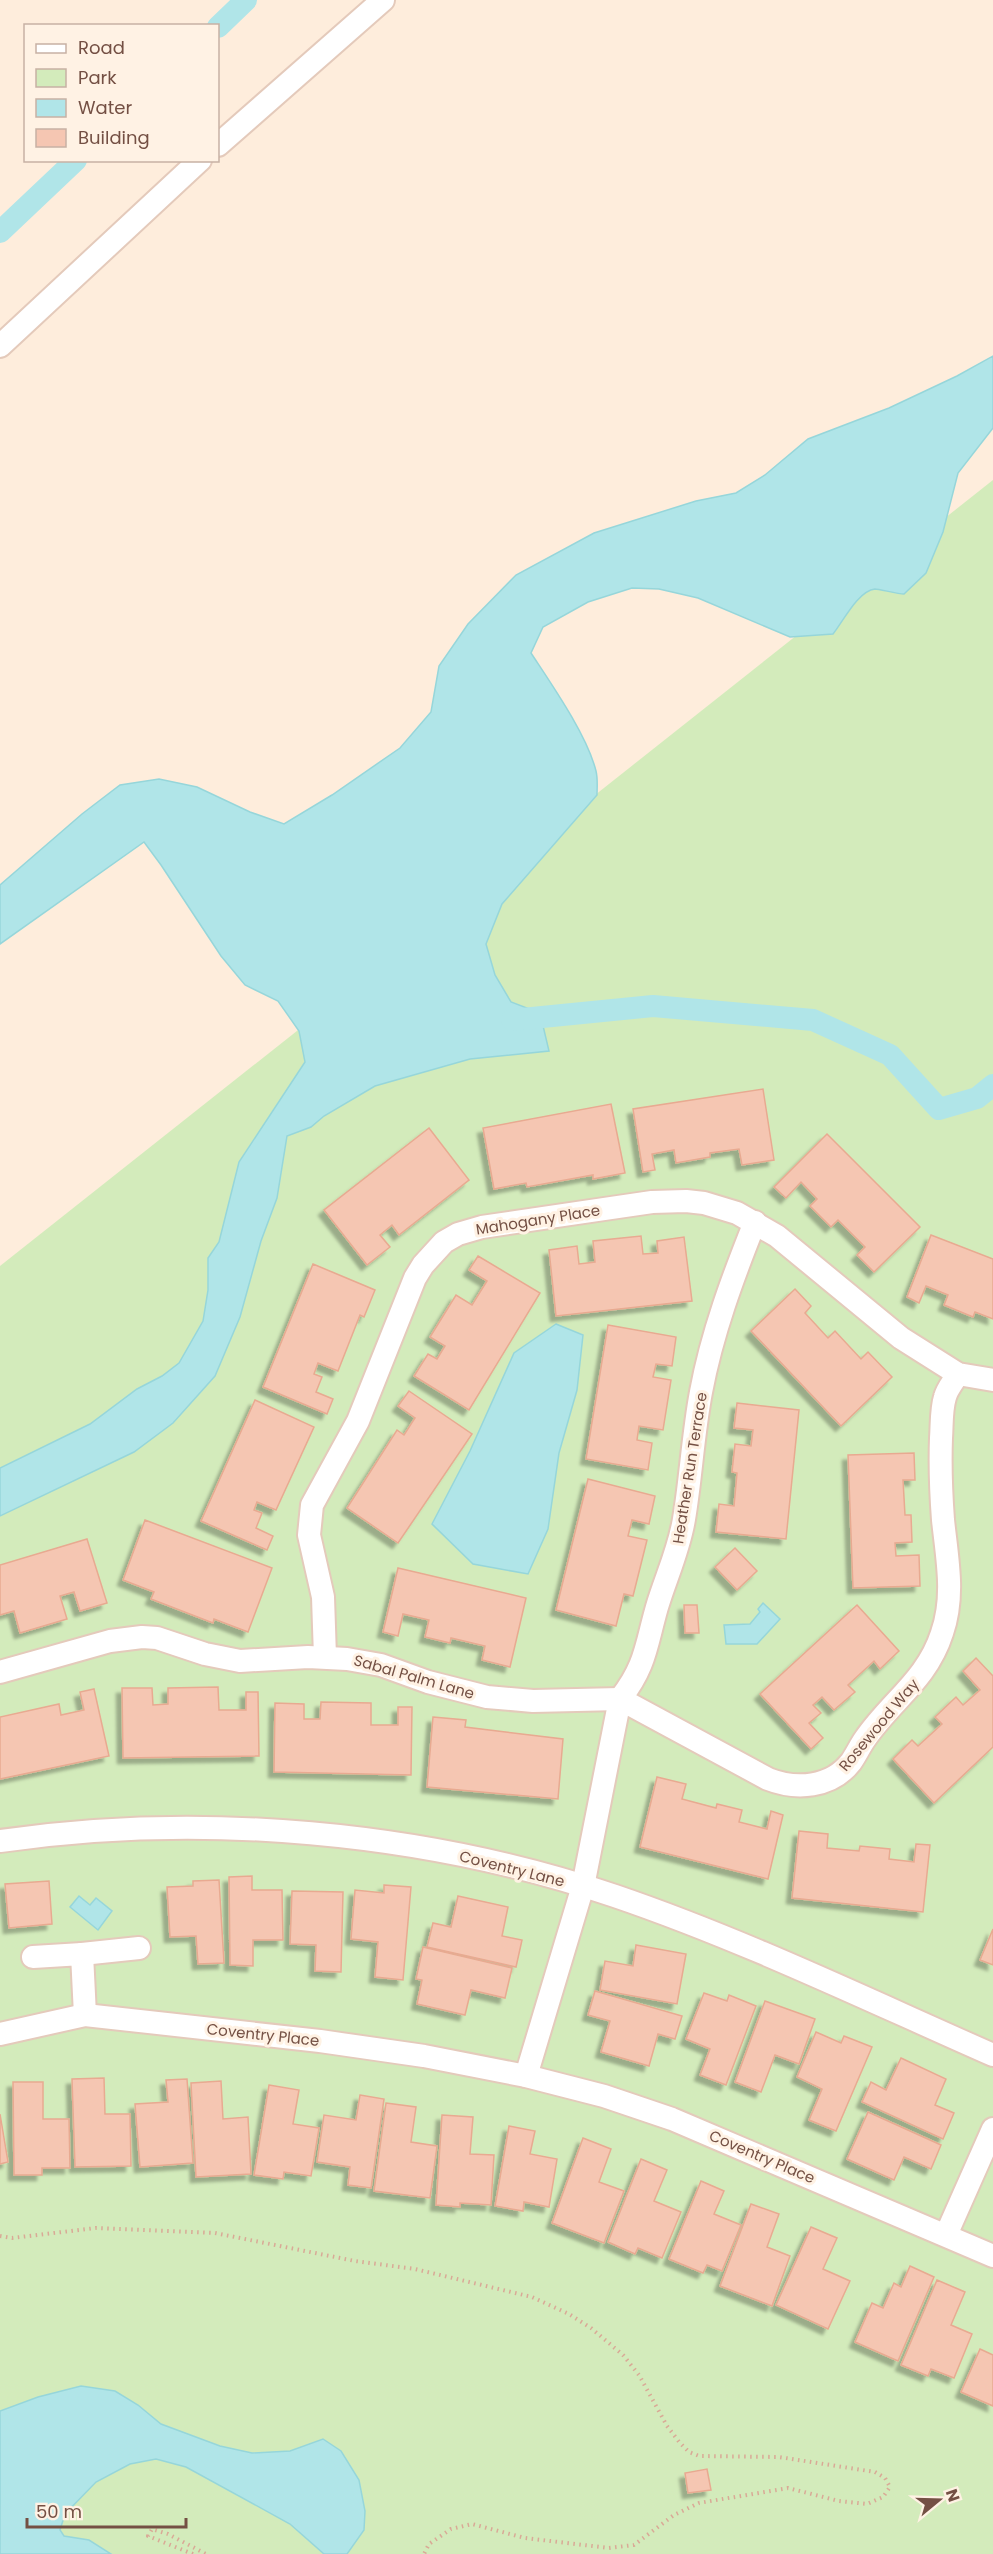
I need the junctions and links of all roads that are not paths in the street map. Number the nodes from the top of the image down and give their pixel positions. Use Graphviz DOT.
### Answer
graph roads {
  1 [pos="383,0"];
  2 [pos="219,144"];
  3 [pos="198,162"];
  4 [pos="0,346"];
  5 [pos="755,1222"];
  6 [pos="958,1374"];
  7 [pos="993,1380"];
  8 [pos="325,1657"];
  9 [pos="0,1672"];
  10 [pos="620,1699"];
  11 [pos="0,1841"];
  12 [pos="583,1886"];
  13 [pos="140,1948"];
  14 [pos="81,1954"];
  15 [pos="33,1957"];
  16 [pos="85,2015"];
  17 [pos="0,2034"];
  18 [pos="993,2055"];
  19 [pos="526,2076"];
  20 [pos="993,2128"];
  21 [pos="946,2235"];
  22 [pos="993,2256"];
  1 -- 2 [label="street"];
  3 -- 4 [label="street"];
  5 -- 6 [label="street, Mahogany Place"];
  5 -- 8 [label="street, Mahogany Place"];
  5 -- 10 [label="street, Heather Run Terrace"];
  6 -- 7 [label="street"];
  6 -- 10 [label="street, Rosewood Way"];
  8 -- 9 [label="street, Sabal Palm Lane"];
  8 -- 10 [label="street, Sabal Palm Lane"];
  10 -- 12 [label="street, Heather Run Terrace"];
  11 -- 12 [label="street, Coventry Lane"];
  12 -- 18 [label="street, Coventry Lane"];
  12 -- 19 [label="street"];
  13 -- 14 [label="street"];
  14 -- 15 [label="street"];
  14 -- 16 [label="street"];
  16 -- 17 [label="street, Coventry Place"];
  16 -- 19 [label="street, Coventry Place"];
  19 -- 21 [label="street, Coventry Place"];
  20 -- 21 [label="street"];
  21 -- 22 [label="street, Coventry Place"];
}
